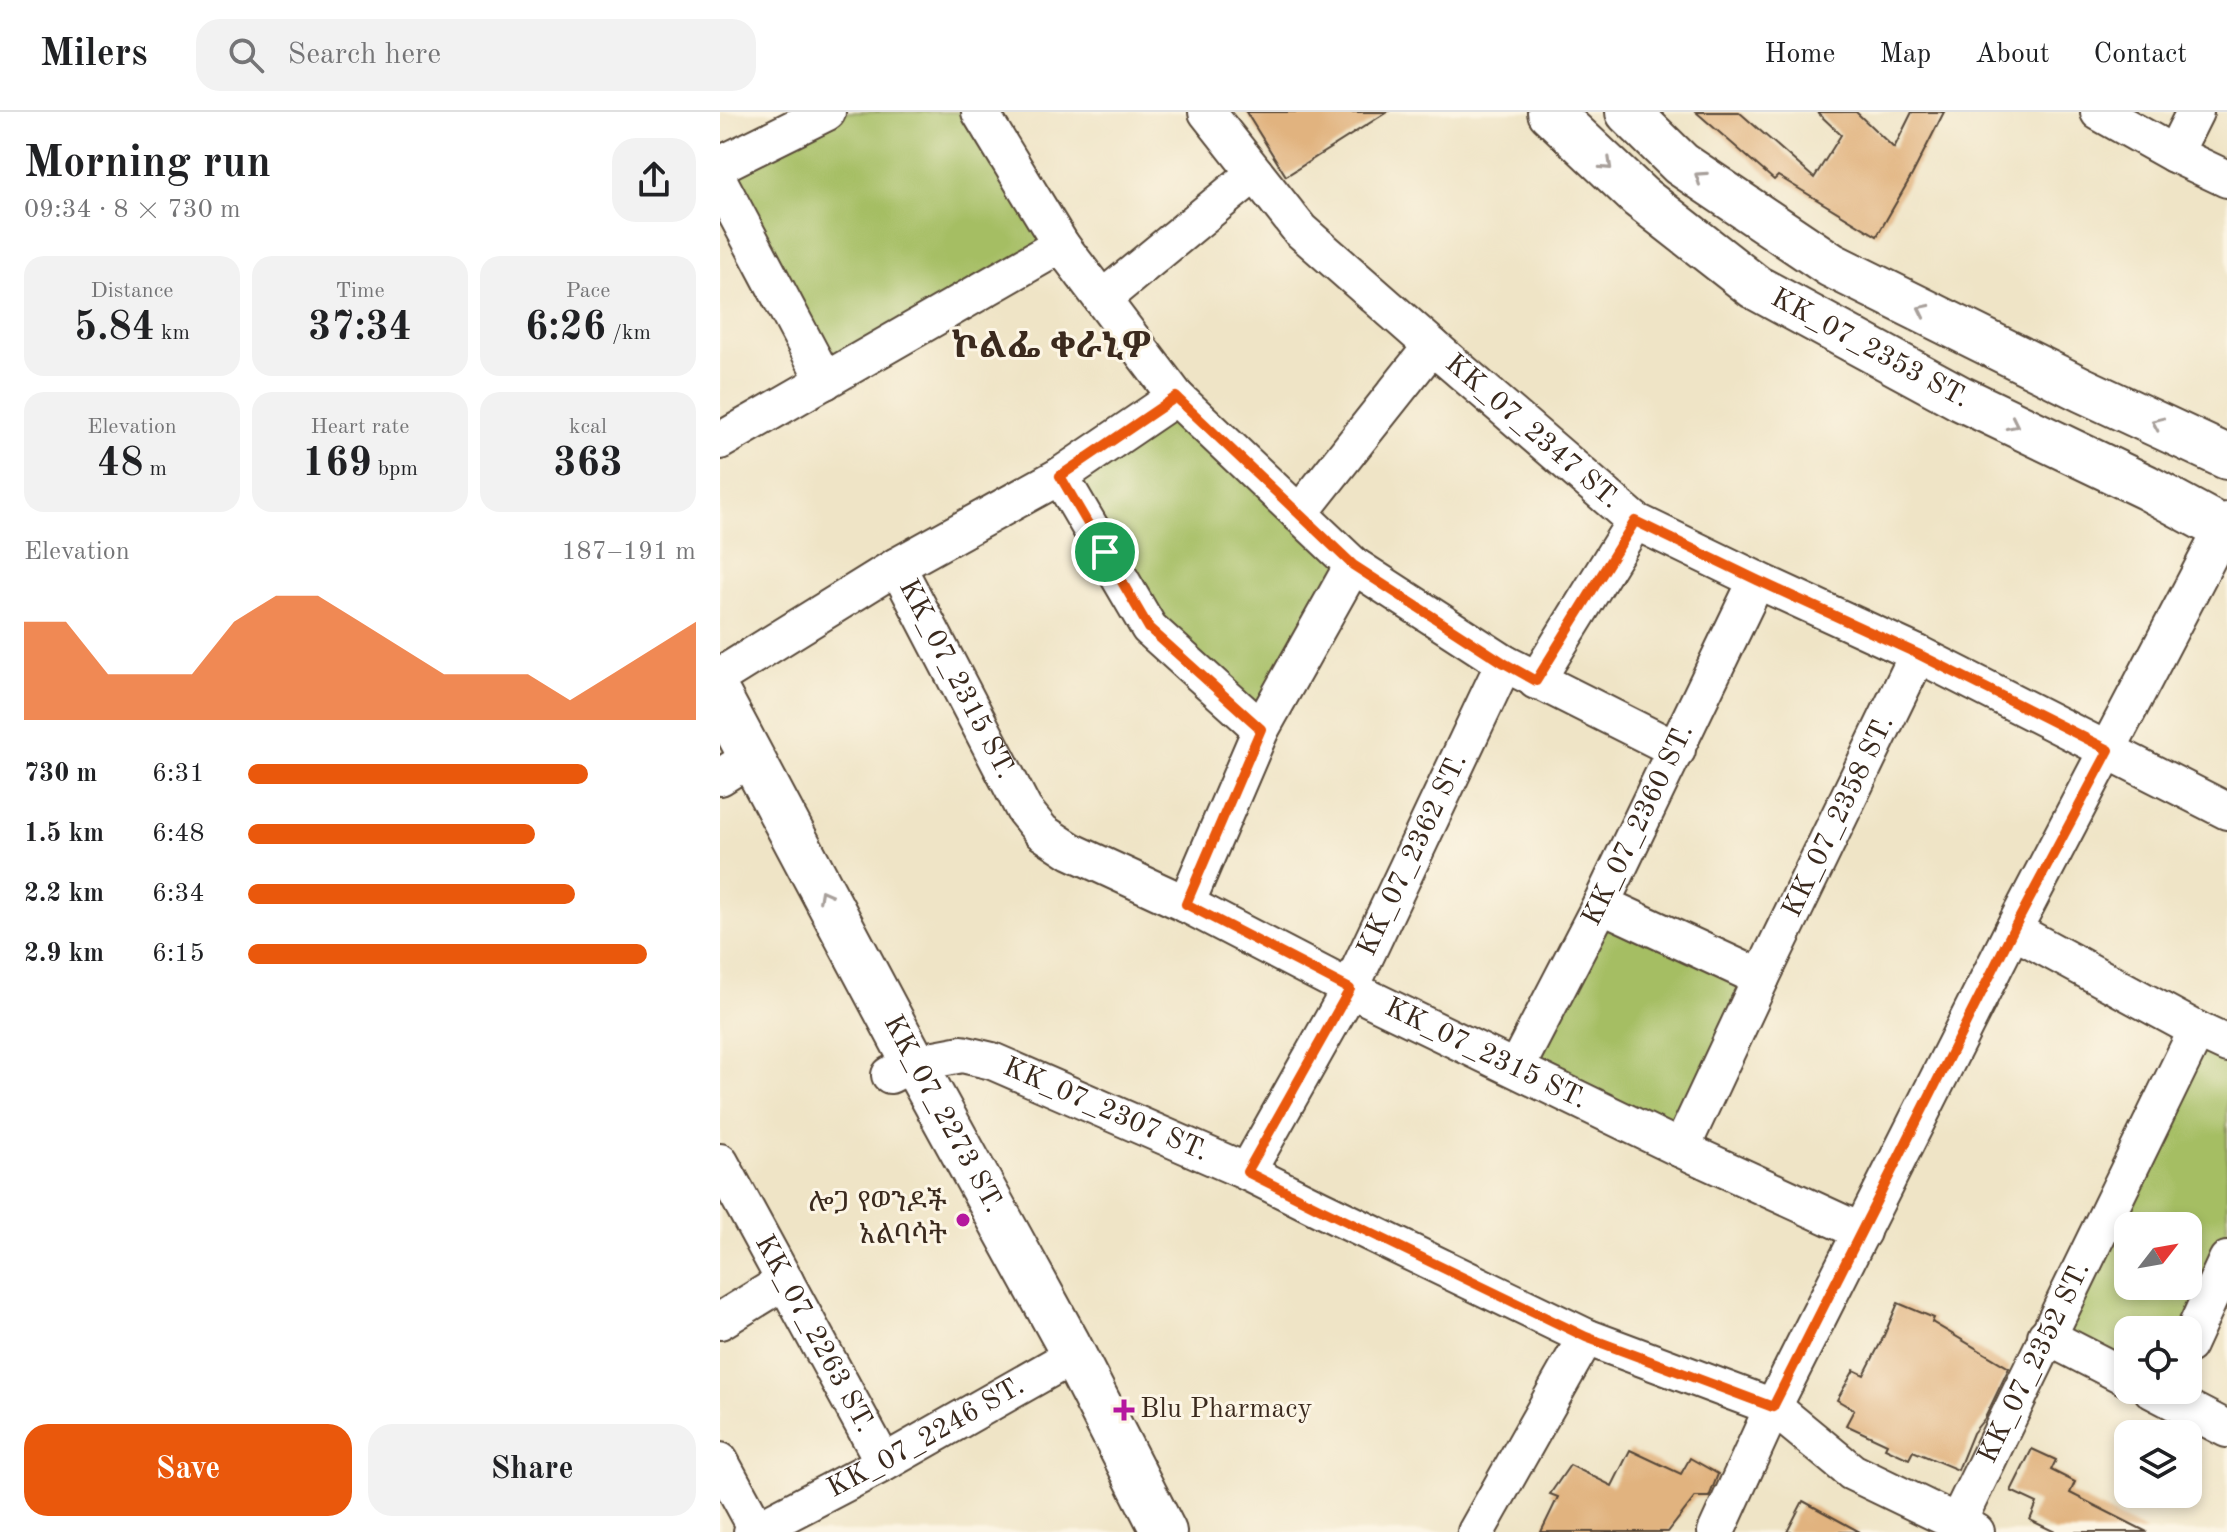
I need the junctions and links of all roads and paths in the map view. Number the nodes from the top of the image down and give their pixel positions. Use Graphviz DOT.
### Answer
graph roads {
  1 [pos="827,112"];
  2 [pos="980,112"];
  3 [pos="1207,112"];
  4 [pos="1550,112"];
  5 [pos="1628,112"];
  6 [pos="2099,112"];
  7 [pos="2195,112"];
  8 [pos="2174,154"];
  9 [pos="720,165"];
  10 [pos="1255,173"];
  11 [pos="2227,179"];
  12 [pos="720,183"];
  13 [pos="1061,245"];
  14 [pos="1102,299"];
  15 [pos="1432,346"];
  16 [pos="825,381"];
  17 [pos="1176,397"];
  18 [pos="720,441"];
  19 [pos="2227,457"];
  20 [pos="1060,476"];
  21 [pos="1299,514"];
  22 [pos="1635,521"];
  23 [pos="2226,527"];
  24 [pos="1353,565"];
  25 [pos="897,566"];
  26 [pos="1757,580"];
  27 [pos="1918,654"];
  28 [pos="1504,663"];
  29 [pos="720,676"];
  30 [pos="1536,681"];
  31 [pos="720,698"];
  32 [pos="1261,729"];
  33 [pos="1677,750"];
  34 [pos="2109,750"];
  35 [pos="729,768"];
  36 [pos="2227,811"];
  37 [pos="1186,904"];
  38 [pos="1601,904"];
  39 [pos="2013,930"];
  40 [pos="1761,978"];
  41 [pos="1350,989"];
  42 [pos="2212,1037"];
  43 [pos="1516,1068"];
  44 [pos="902,1069"];
  45 [pos="1681,1149"];
  46 [pos="720,1162"];
  47 [pos="1247,1172"];
  48 [pos="1862,1232"];
  49 [pos="2227,1260"];
  50 [pos="785,1281"];
  51 [pos="2201,1316"];
  52 [pos="720,1321"];
  53 [pos="2046,1336"];
  54 [pos="1586,1337"];
  55 [pos="1063,1360"];
  56 [pos="2114,1371"];
  57 [pos="2183,1404"];
  58 [pos="1773,1407"];
  59 [pos="2227,1429"];
  60 [pos="720,1461"];
  61 [pos="884,1463"];
  62 [pos="1967,1527"];
  63 [pos="1151,1530"];
  64 [pos="754,1531"];
  65 [pos="1476,1532"];
  66 [pos="1716,1532"];
  1 -- 9 [label="street"];
  2 -- 13 [label="street"];
  3 -- 10 [label="street, KK_07_2347 ST."];
  4 -- 23 [label="street, KK_07_2353 ST., one-way"];
  19 -- 5 [label="street, KK_07_2353 ST., one-way"];
  6 -- 8 [label="street"];
  7 -- 8 [label="street"];
  8 -- 11 [label="street"];
  10 -- 14 [label="street"];
  10 -- 15 [label="street, KK_07_2347 ST."];
  12 -- 16 [label="street"];
  13 -- 14 [label="street"];
  13 -- 16 [label="street"];
  14 -- 17 [label="street"];
  15 -- 21 [label="street"];
  15 -- 22 [label="street, KK_07_2347 ST."];
  16 -- 18 [label="street"];
  17 -- 20 [label="street"];
  17 -- 21 [label="street"];
  20 -- 25 [label="street"];
  20 -- 32 [label="street"];
  21 -- 24 [label="street"];
  22 -- 26 [label="street, KK_07_2347 ST."];
  22 -- 30 [label="street"];
  23 -- 34 [label="street"];
  24 -- 28 [label="street"];
  24 -- 32 [label="street"];
  25 -- 29 [label="street"];
  25 -- 37 [label="street, KK_07_2315 ST."];
  26 -- 27 [label="street, KK_07_2347 ST."];
  26 -- 33 [label="street, KK_07_2360 ST."];
  27 -- 34 [label="street, KK_07_2347 ST."];
  27 -- 40 [label="street, KK_07_2358 ST."];
  28 -- 30 [label="street"];
  28 -- 41 [label="street, KK_07_2362 ST."];
  30 -- 33 [label="street"];
  31 -- 35 [label="street, KK_07_2273 ST."];
  32 -- 37 [label="street"];
  33 -- 38 [label="street, KK_07_2360 ST."];
  34 -- 36 [label="street, KK_07_2347 ST."];
  34 -- 39 [label="street"];
  35 -- 44 [label="street, KK_07_2273 ST."];
  37 -- 41 [label="street, KK_07_2315 ST."];
  38 -- 40 [label="street"];
  38 -- 43 [label="street, KK_07_2360 ST."];
  39 -- 42 [label="street"];
  39 -- 48 [label="street"];
  40 -- 45 [label="street, KK_07_2358 ST."];
  41 -- 43 [label="street, KK_07_2315 ST."];
  41 -- 47 [label="street, KK_07_2362 ST."];
  42 -- 53 [label="street, KK_07_2352 ST."];
  43 -- 45 [label="street, KK_07_2315 ST."];
  44 -- 47 [label="street, KK_07_2307 ST."];
  44 -- 55 [label="street, KK_07_2273 ST."];
  45 -- 48 [label="street, KK_07_2315 ST."];
  46 -- 50 [label="street, KK_07_2263 ST."];
  47 -- 54 [label="street, KK_07_2307 ST."];
  48 -- 58 [label="street"];
  49 -- 51 [label="street"];
  50 -- 52 [label="street"];
  50 -- 61 [label="street, KK_07_2263 ST."];
  53 -- 56 [label="street"];
  53 -- 62 [label="street, KK_07_2352 ST."];
  54 -- 58 [label="street, KK_07_2307 ST."];
  54 -- 65 [label="street"];
  55 -- 61 [label="street, KK_07_2246 ST."];
  55 -- 63 [label="street, KK_07_2273 ST."];
  57 -- 59 [label="street"];
  58 -- 62 [label="street, KK_07_2307 ST."];
  58 -- 66 [label="street"];
  60 -- 64 [label="street, KK_07_2246 ST."];
  61 -- 64 [label="street, KK_07_2246 ST."];
}
